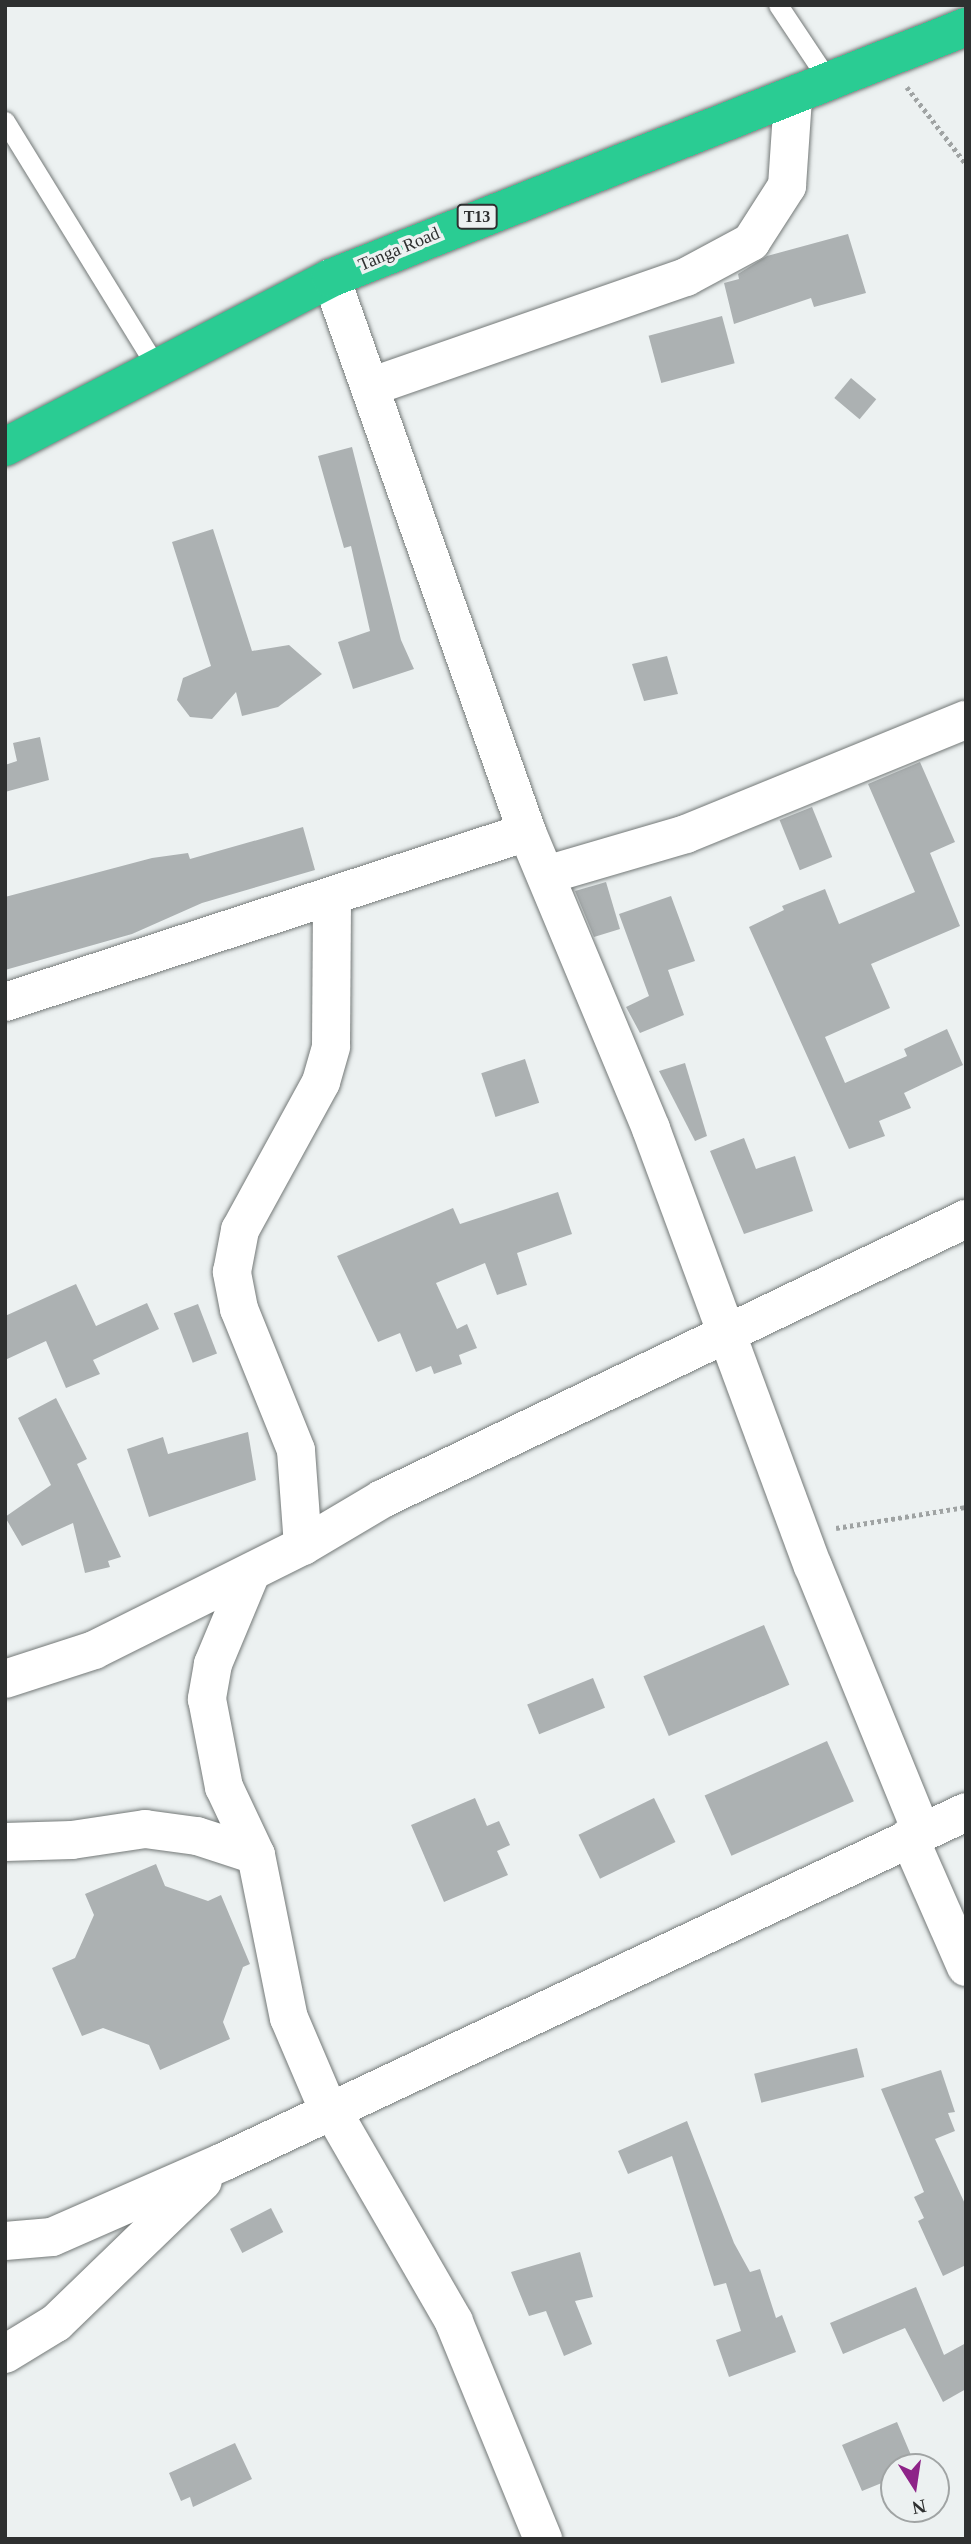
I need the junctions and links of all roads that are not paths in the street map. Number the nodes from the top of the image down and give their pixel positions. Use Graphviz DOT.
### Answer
graph roads {
  1 [pos="778,5"];
  2 [pos="966,27"];
  3 [pos="828,80"];
  4 [pos="793,98"];
  5 [pos="5,121"];
  6 [pos="331,278"];
  7 [pos="158,370"];
  8 [pos="370,387"];
  9 [pos="5,447"];
  10 [pos="966,720"];
  11 [pos="527,832"];
  12 [pos="546,875"];
  13 [pos="332,899"];
  14 [pos="5,1002"];
  15 [pos="966,1219"];
  16 [pos="729,1335"];
  17 [pos="303,1546"];
  18 [pos="251,1573"];
  19 [pos="5,1679"];
  20 [pos="966,1812"];
  21 [pos="915,1835"];
  22 [pos="5,1842"];
  23 [pos="256,1855"];
  24 [pos="966,1967"];
  25 [pos="331,2112"];
  26 [pos="223,2162"];
  27 [pos="52,2237"];
  28 [pos="5,2241"];
  29 [pos="5,2262"];
  30 [pos="5,2354"];
  31 [pos="543,2539"];
  1 -- 3 [label="lane"];
  2 -- 3 [label="highway, Tanga Road / T13"];
  3 -- 4 [label="highway, Tanga Road / T13"];
  4 -- 6 [label="highway, Tanga Road / T13"];
  4 -- 8 [label="street"];
  5 -- 7 [label="lane"];
  6 -- 7 [label="highway, Tanga Road / T13"];
  6 -- 8 [label="street"];
  7 -- 9 [label="highway, Tanga Road / T13"];
  8 -- 11 [label="street"];
  10 -- 12 [label="street"];
  11 -- 12 [label="street"];
  11 -- 13 [label="street"];
  12 -- 16 [label="street"];
  13 -- 14 [label="street"];
  13 -- 17 [label="street"];
  15 -- 16 [label="street"];
  16 -- 17 [label="street"];
  16 -- 21 [label="street"];
  17 -- 18 [label="street"];
  18 -- 19 [label="street"];
  18 -- 23 [label="street"];
  20 -- 21 [label="street"];
  21 -- 24 [label="street"];
  21 -- 25 [label="street"];
  22 -- 23 [label="street"];
  23 -- 25 [label="street"];
  25 -- 26 [label="street"];
  25 -- 31 [label="street"];
  26 -- 27 [label="street"];
  26 -- 30 [label="street"];
  27 -- 28 [label="street"];
  27 -- 29 [label="street"];
}
